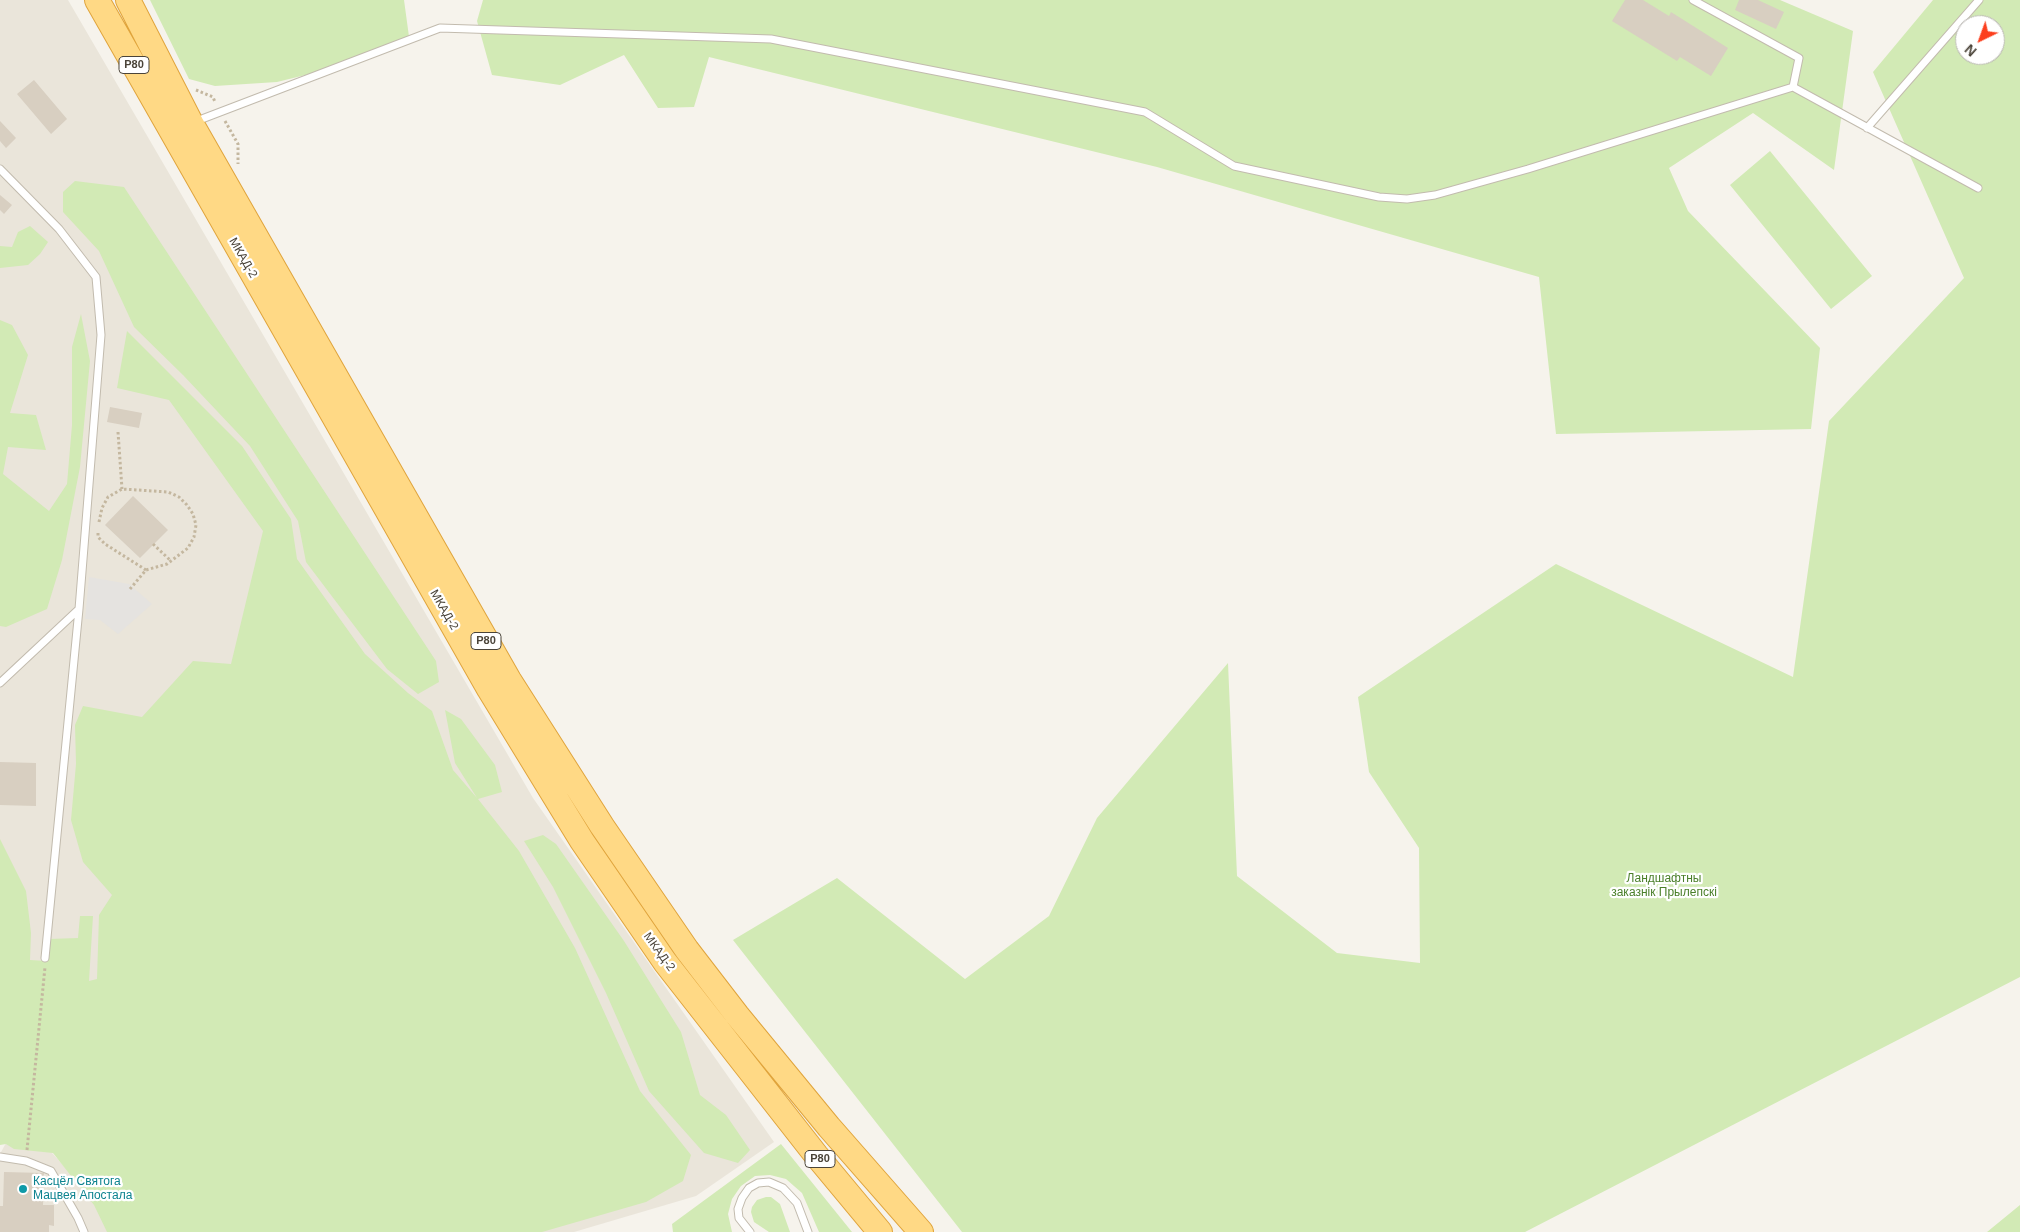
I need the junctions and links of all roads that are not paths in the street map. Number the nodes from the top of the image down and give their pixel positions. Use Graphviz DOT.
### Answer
graph roads {
  1 [pos="97,0"];
  2 [pos="128,0"];
  3 [pos="1693,0"];
  4 [pos="1979,0"];
  5 [pos="1793,87"];
  6 [pos="191,123"];
  7 [pos="1867,128"];
  8 [pos="0,169"];
  9 [pos="1978,188"];
  10 [pos="79,609"];
  11 [pos="0,683"];
  12 [pos="46,958"];
  13 [pos="0,1157"];
  14 [pos="84,1232"];
  15 [pos="750,1232"];
  16 [pos="808,1232"];
  17 [pos="880,1232"];
  18 [pos="921,1232"];
  1 -- 17 [label="highway, МКАД-2 / Р80"];
  2 -- 6 [label="highway, Р80"];
  3 -- 5 [label="lane"];
  4 -- 7 [label="lane"];
  5 -- 6 [label="lane"];
  5 -- 7 [label="lane"];
  6 -- 18 [label="highway, Р80"];
  7 -- 9 [label="lane"];
  8 -- 10 [label="lane"];
  10 -- 11 [label="lane"];
  10 -- 12 [label="lane"];
  13 -- 14 [label="lane"];
  15 -- 16 [label="lane"];
}
